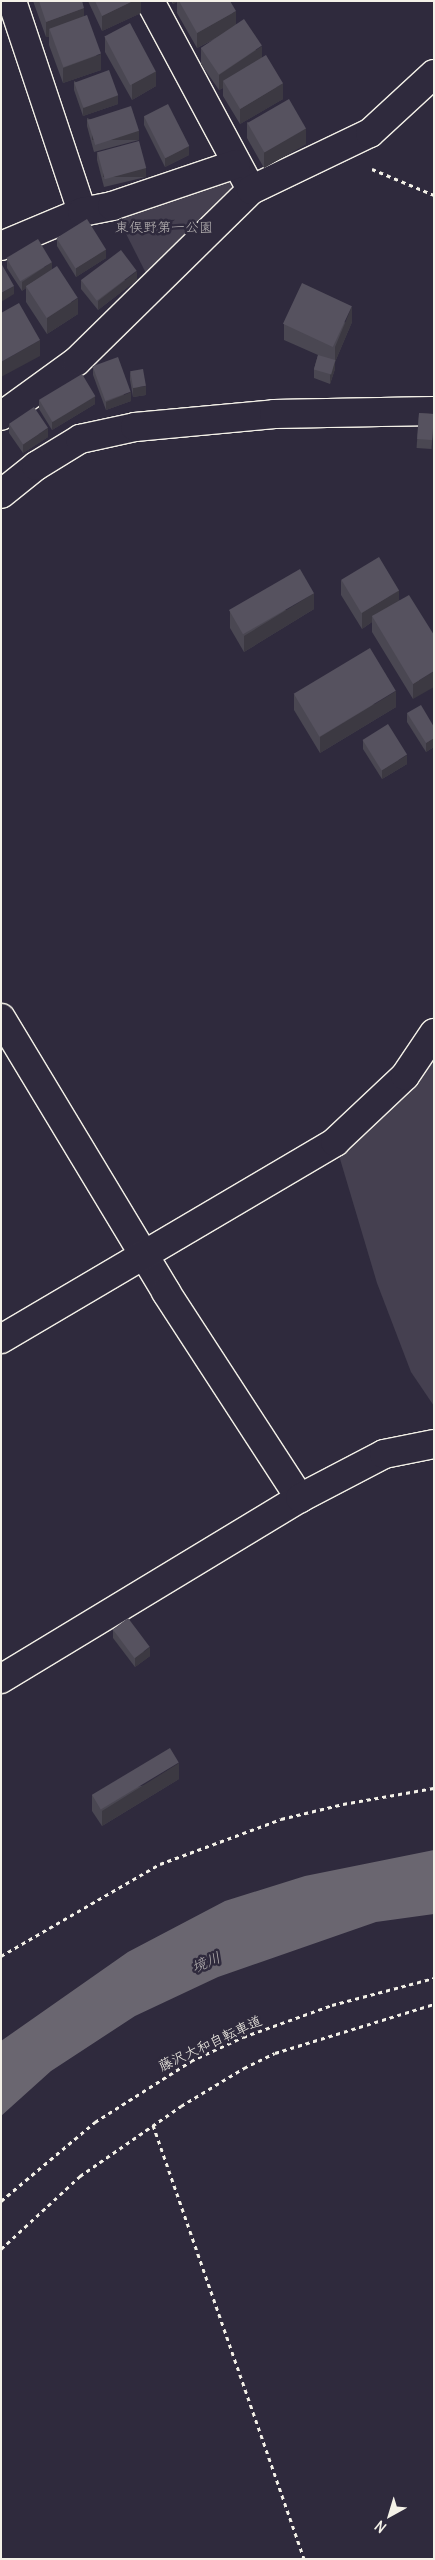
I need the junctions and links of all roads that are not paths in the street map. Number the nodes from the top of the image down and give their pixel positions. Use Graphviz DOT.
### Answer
graph roads {
  1 [pos="12,1"];
  2 [pos="150,1"];
  3 [pos="434,74"];
  4 [pos="236,164"];
  5 [pos="252,190"];
  6 [pos="82,212"];
  7 [pos="1,246"];
  8 [pos="434,411"];
  9 [pos="1,416"];
  10 [pos="1,494"];
  11 [pos="1,1018"];
  12 [pos="434,1033"];
  13 [pos="145,1256"];
  14 [pos="1,1338"];
  15 [pos="434,1444"];
  16 [pos="300,1498"];
  17 [pos="1,1679"];
  1 -- 6 [label="street"];
  2 -- 4 [label="street"];
  3 -- 5 [label="street"];
  4 -- 5 [label="street"];
  4 -- 6 [label="street"];
  5 -- 9 [label="street"];
  6 -- 7 [label="street"];
  8 -- 10 [label="street"];
  11 -- 13 [label="street"];
  12 -- 13 [label="street"];
  13 -- 14 [label="street"];
  13 -- 16 [label="street"];
  15 -- 16 [label="street"];
  16 -- 17 [label="street"];
}
